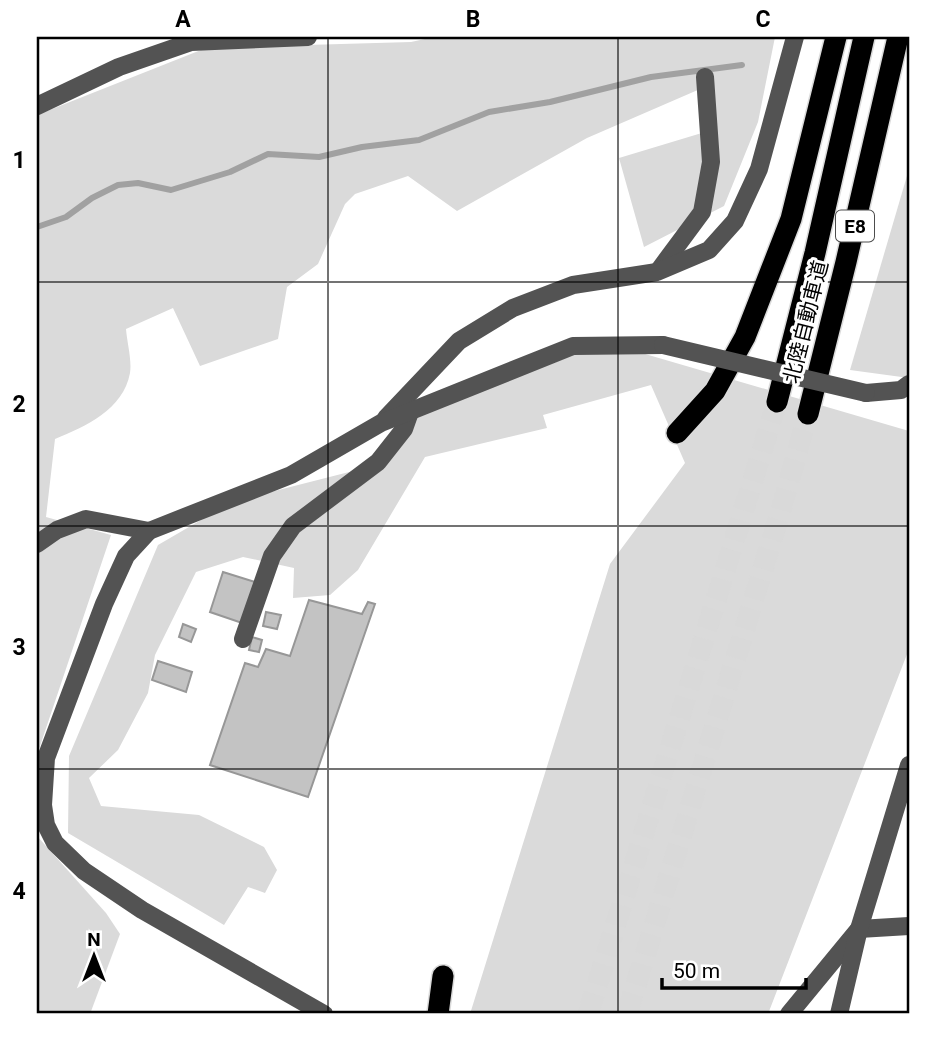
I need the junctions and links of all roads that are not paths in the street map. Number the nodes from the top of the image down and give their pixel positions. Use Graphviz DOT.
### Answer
graph roads {
  1 [pos="308,37"];
  2 [pos="795,37"];
  3 [pos="836,37"];
  4 [pos="864,37"];
  5 [pos="898,37"];
  6 [pos="705,77"];
  7 [pos="37,106"];
  8 [pos="657,272"];
  9 [pos="909,384"];
  10 [pos="777,402"];
  11 [pos="410,412"];
  12 [pos="808,414"];
  13 [pos="381,423"];
  14 [pos="677,433"];
  15 [pos="149,531"];
  16 [pos="37,544"];
  17 [pos="243,639"];
  18 [pos="909,765"];
  19 [pos="909,926"];
  20 [pos="859,929"];
  21 [pos="443,976"];
  22 [pos="324,1014"];
  23 [pos="438,1014"];
  24 [pos="789,1014"];
  25 [pos="839,1014"];
  1 -- 7 [label="street"];
  2 -- 8 [label="street"];
  3 -- 14 [label="highway"];
  4 -- 10 [label="highway, 北陸自動車道 / E8"];
  5 -- 12 [label="highway, 北陸自動車道 / E8"];
  6 -- 8 [label="street"];
  8 -- 13 [label="street"];
  9 -- 11 [label="street, bridge"];
  11 -- 13 [label="street"];
  11 -- 17 [label="street"];
  13 -- 15 [label="street"];
  15 -- 16 [label="street"];
  15 -- 22 [label="street"];
  18 -- 20 [label="street"];
  19 -- 20 [label="street"];
  20 -- 24 [label="street"];
  20 -- 25 [label="street"];
  21 -- 23 [label="highway"];
}
